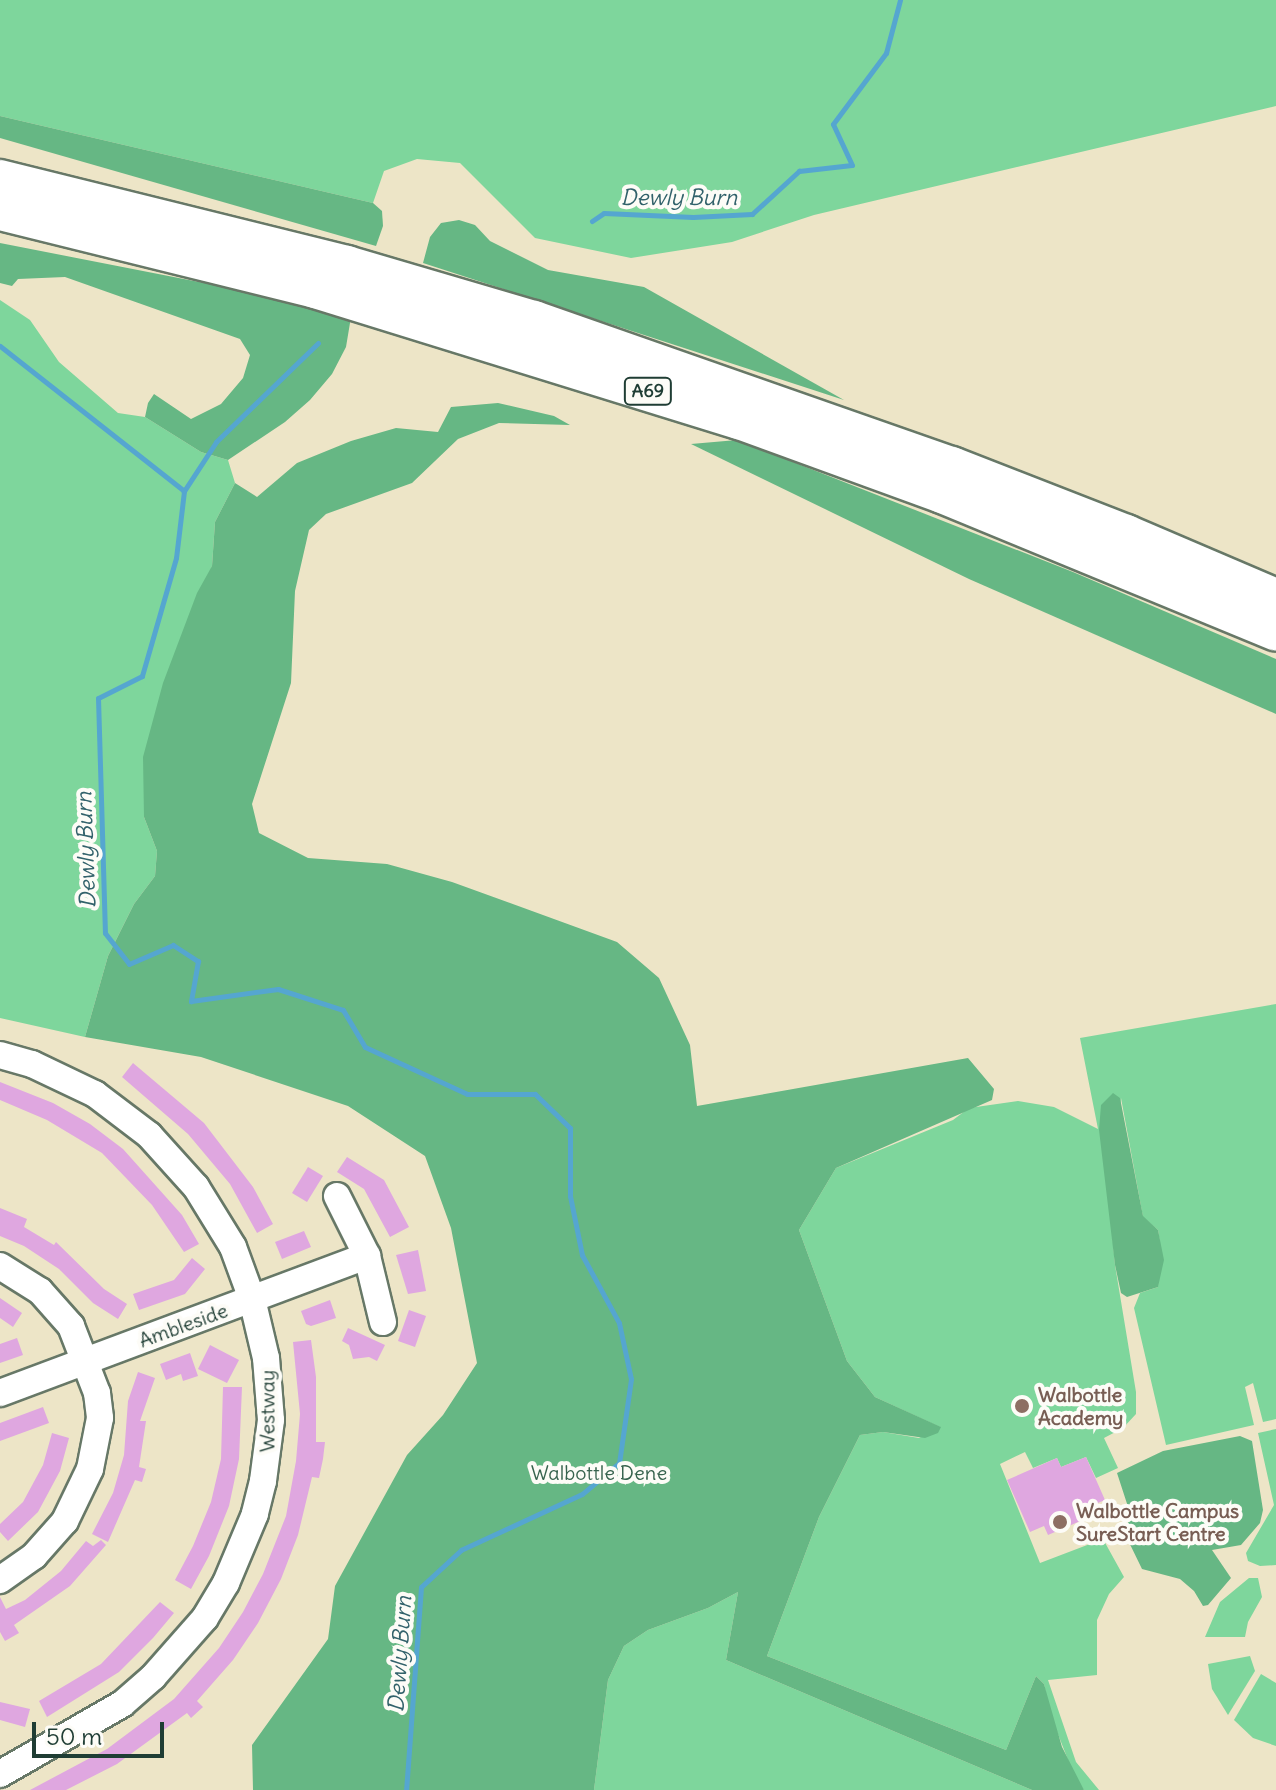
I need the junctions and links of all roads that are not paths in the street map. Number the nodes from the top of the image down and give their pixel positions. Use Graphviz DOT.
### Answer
graph roads {
  1 [pos="0,154"];
  2 [pos="0,179"];
  3 [pos="0,211"];
  4 [pos="0,232"];
  5 [pos="347,265"];
  6 [pos="315,289"];
  7 [pos="1276,598"];
  8 [pos="1276,632"];
  9 [pos="0,1055"];
  10 [pos="337,1196"];
  11 [pos="367,1256"];
  12 [pos="0,1266"];
  13 [pos="252,1299"];
  14 [pos="383,1322"];
  15 [pos="86,1361"];
  16 [pos="0,1393"];
  17 [pos="0,1580"];
  18 [pos="0,1774"];
  1 -- 5 [label="highway, A69"];
  2 -- 5 [label="highway, A69"];
  3 -- 6 [label="highway, A69"];
  4 -- 6 [label="highway, A69"];
  5 -- 7 [label="highway, A69"];
  6 -- 8 [label="highway, A69"];
  9 -- 13 [label="street, Westway"];
  10 -- 11 [label="street"];
  11 -- 13 [label="street, Ambleside"];
  11 -- 14 [label="street"];
  12 -- 15 [label="street"];
  13 -- 15 [label="street, Ambleside"];
  13 -- 18 [label="street, Westway"];
  15 -- 16 [label="street, Ambleside"];
  15 -- 17 [label="street"];
}
